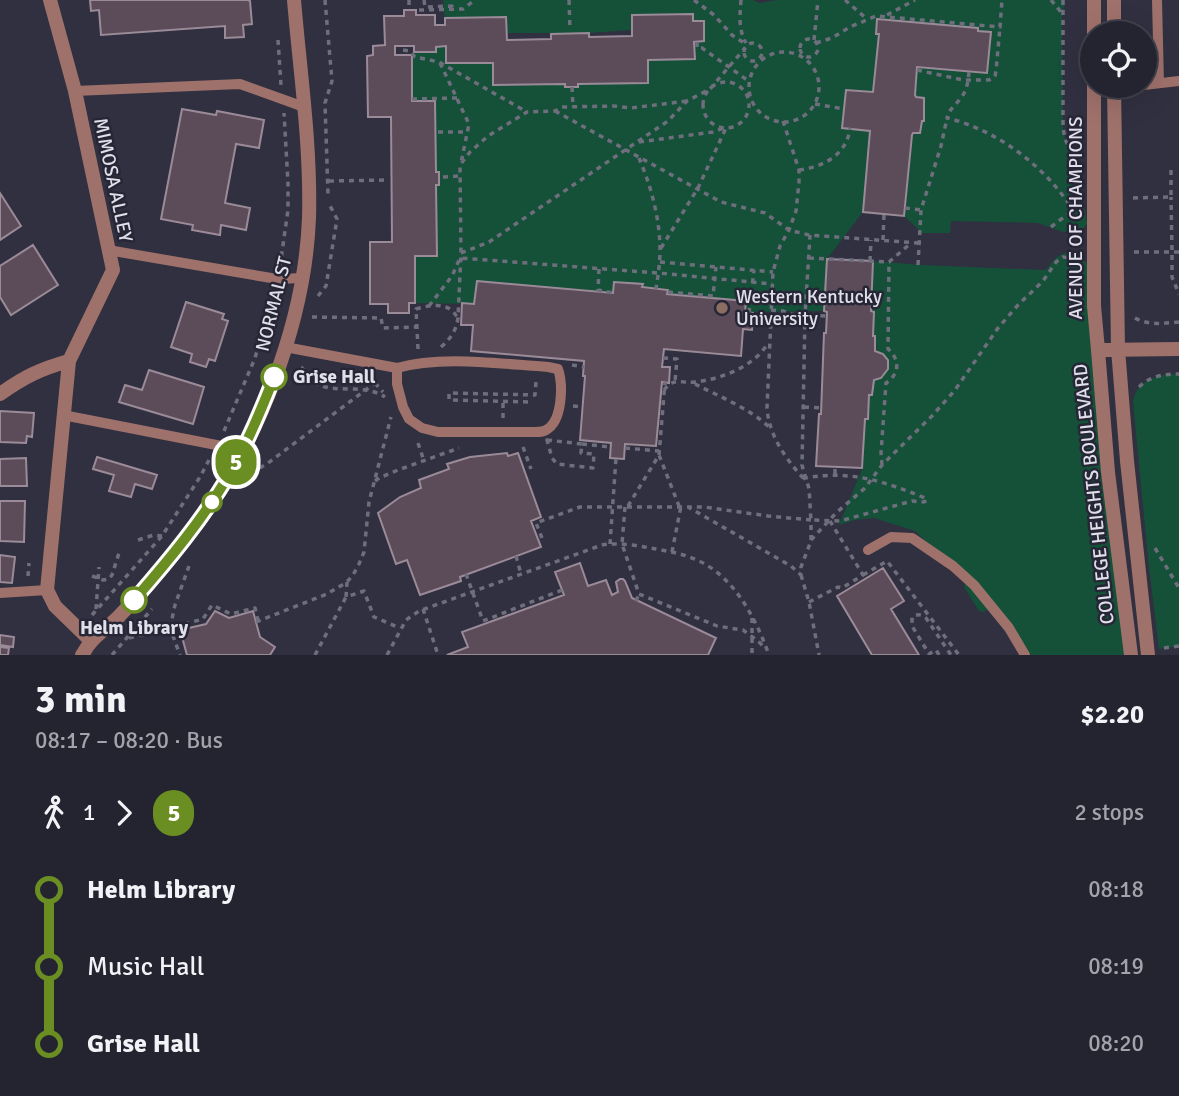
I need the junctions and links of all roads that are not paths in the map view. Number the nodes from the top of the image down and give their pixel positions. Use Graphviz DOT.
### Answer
graph roads {
  1 [pos="50,0"];
  2 [pos="294,0"];
  3 [pos="1094,0"];
  4 [pos="1114,0"];
  5 [pos="1157,0"];
  6 [pos="1094,21"];
  7 [pos="1114,21"];
  8 [pos="1179,81"];
  9 [pos="1159,83"];
  10 [pos="75,91"];
  11 [pos="1094,98"];
  12 [pos="1114,98"];
  13 [pos="304,107"];
  14 [pos="108,250"];
  15 [pos="303,278"];
  16 [pos="285,347"];
  17 [pos="1118,349"];
  18 [pos="1179,349"];
  19 [pos="1097,350"];
  20 [pos="69,361"];
  21 [pos="397,368"];
  22 [pos="0,394"];
  23 [pos="63,415"];
  24 [pos="242,450"];
  25 [pos="868,550"];
  26 [pos="47,590"];
  27 [pos="0,593"];
  28 [pos="91,641"];
  29 [pos="1153,652"];
  30 [pos="82,655"];
  31 [pos="1025,655"];
  32 [pos="1131,655"];
  1 -- 10 [label="street, MIMOSA ALLEY"];
  2 -- 13 [label="street, NORMAL ST"];
  3 -- 6 [label="street"];
  4 -- 7 [label="street"];
  5 -- 9 [label="lane"];
  8 -- 9 [label="lane"];
  10 -- 13 [label="lane"];
  10 -- 14 [label="street, MIMOSA ALLEY"];
  11 -- 19 [label="street, AVENUE OF CHAMPIONS"];
  12 -- 17 [label="street, AVENUE OF CHAMPIONS"];
  13 -- 15 [label="street, NORMAL ST"];
  14 -- 15 [label="lane"];
  14 -- 20 [label="street, MIMOSA ALLEY"];
  15 -- 16 [label="street, NORMAL ST"];
  16 -- 21 [label="lane"];
  16 -- 24 [label="street, NORMAL ST"];
  17 -- 18 [label="street, COLLEGE HEIGHTS BOULEVARD"];
  17 -- 19 [label="street, COLLEGE HEIGHTS BOULEVARD"];
  17 -- 29 [label="street, COLLEGE HEIGHTS BOULEVARD"];
  19 -- 32 [label="street, COLLEGE HEIGHTS BOULEVARD"];
  20 -- 22 [label="street"];
  20 -- 23 [label="street, MIMOSA ALLEY"];
  21 -- 21 [label="lane"];
  23 -- 24 [label="lane"];
  23 -- 26 [label="street, MIMOSA ALLEY"];
  24 -- 28 [label="street, NORMAL ST"];
  25 -- 31 [label="lane"];
  26 -- 27 [label="lane"];
  26 -- 28 [label="street"];
  28 -- 30 [label="street, NORMAL ST"];
}
